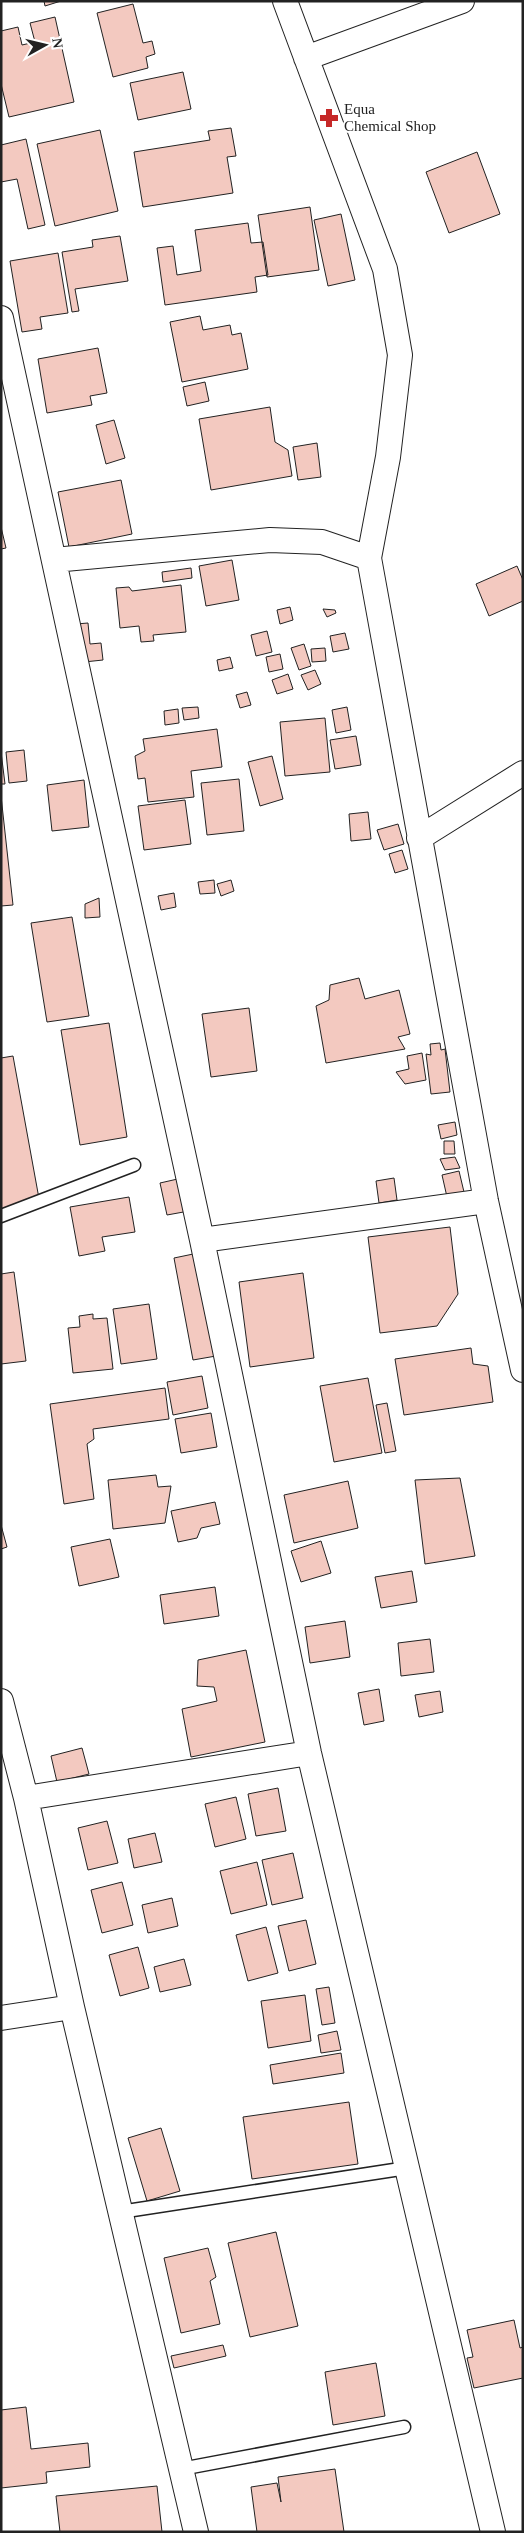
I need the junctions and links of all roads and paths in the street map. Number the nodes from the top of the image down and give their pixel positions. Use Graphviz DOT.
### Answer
graph roads {
  1 [pos="285,1"];
  2 [pos="462,1"];
  3 [pos="306,58"];
  4 [pos="1,318"];
  5 [pos="369,558"];
  6 [pos="54,560"];
  7 [pos="523,773"];
  8 [pos="419,838"];
  9 [pos="134,1165"];
  10 [pos="486,1200"];
  11 [pos="1,1216"];
  12 [pos="202,1240"];
  13 [pos="523,1370"];
  14 [pos="1,1701"];
  15 [pos="309,1753"];
  16 [pos="26,1798"];
  17 [pos="72,2007"];
  18 [pos="1,2018"];
  19 [pos="407,2168"];
  20 [pos="120,2212"];
  21 [pos="404,2427"];
  22 [pos="181,2469"];
  23 [pos="196,2532"];
  24 [pos="493,2532"];
  1 -- 3 [label="street"];
  2 -- 3 [label="street"];
  3 -- 5 [label="street"];
  4 -- 6 [label="street"];
  5 -- 6 [label="street"];
  5 -- 8 [label="street"];
  6 -- 12 [label="street"];
  7 -- 8 [label="street"];
  8 -- 10 [label="street"];
  9 -- 11 [label="lane"];
  10 -- 12 [label="street"];
  10 -- 13 [label="street"];
  12 -- 15 [label="street"];
  14 -- 16 [label="street"];
  15 -- 16 [label="street"];
  15 -- 19 [label="street"];
  16 -- 17 [label="street"];
  17 -- 18 [label="street"];
  17 -- 20 [label="street"];
  19 -- 20 [label="lane"];
  19 -- 24 [label="street"];
  20 -- 22 [label="street"];
  21 -- 22 [label="lane"];
  22 -- 23 [label="street"];
}
